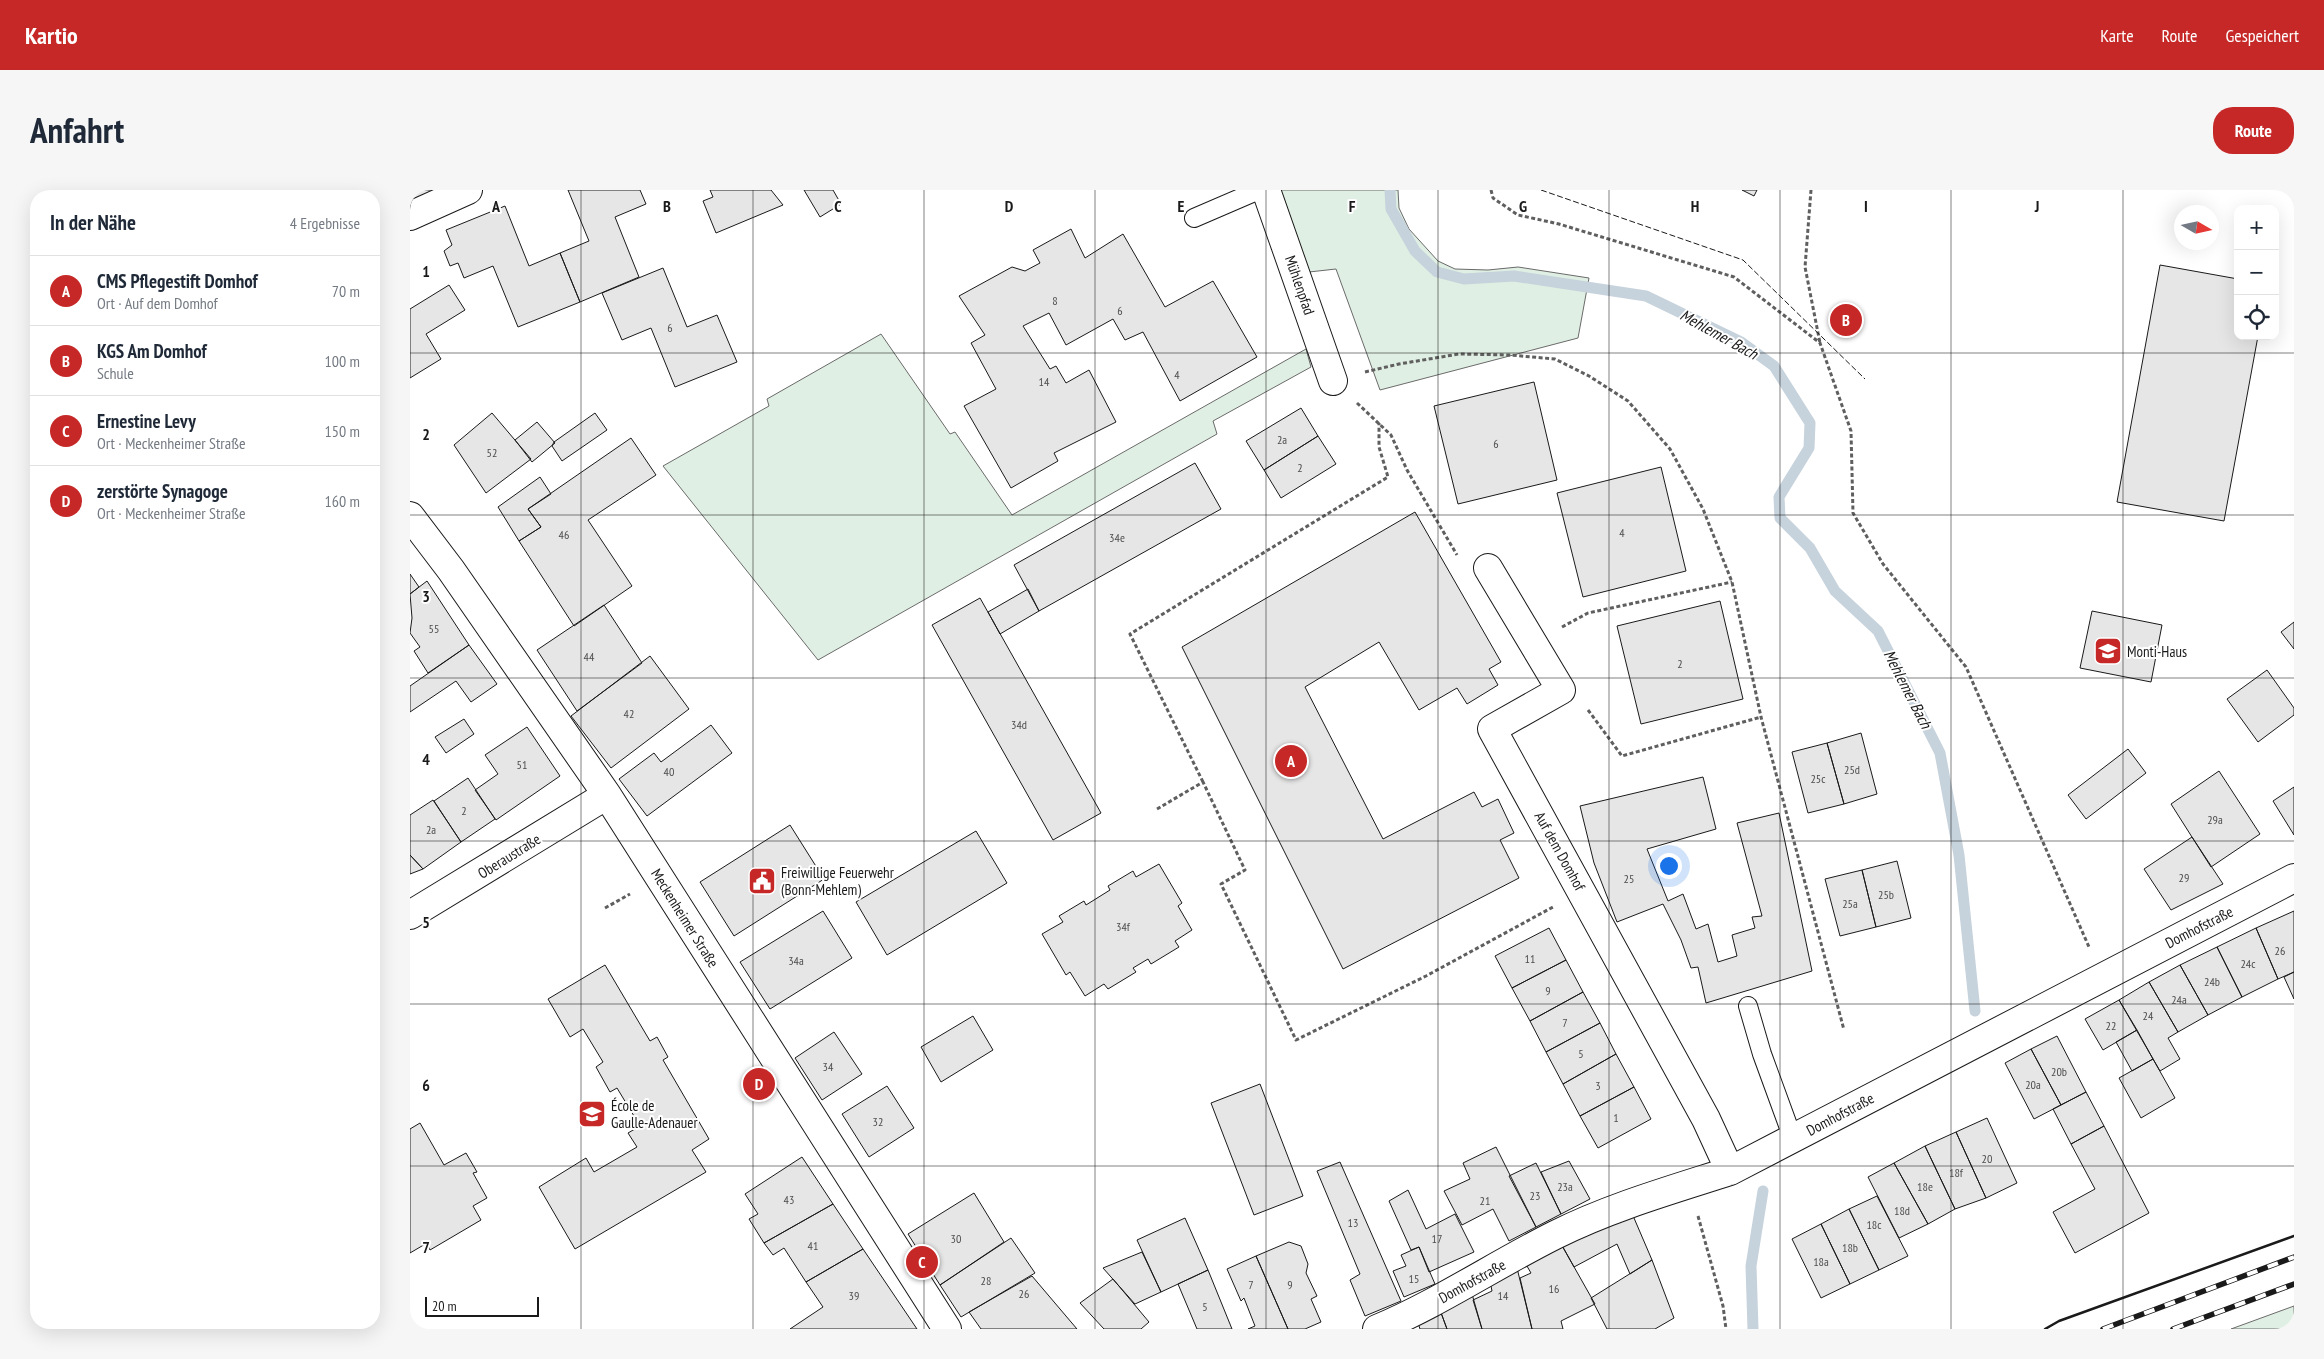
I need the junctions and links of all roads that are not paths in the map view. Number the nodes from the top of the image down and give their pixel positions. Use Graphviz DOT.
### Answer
graph roads {
  1 [pos="468,190"];
  2 [pos="1259,190"];
  3 [pos="1266,190"];
  4 [pos="410,216"];
  5 [pos="1194,218"];
  6 [pos="1333,381"];
  7 [pos="410,516"];
  8 [pos="1488,568"];
  9 [pos="607,795"];
  10 [pos="2294,878"];
  11 [pos="410,915"];
  12 [pos="1748,1006"];
  13 [pos="1793,1139"];
  14 [pos="1730,1171"];
  15 [pos="948,1329"];
  16 [pos="1377,1329"];
  1 -- 4 [label="street"];
  2 -- 5 [label="lane"];
  3 -- 6 [label="street, Mühlenpfad"];
  7 -- 9 [label="street, Meckenheimer Straße"];
  8 -- 14 [label="street, Auf dem Domhof"];
  9 -- 11 [label="street, Oberaustraße"];
  9 -- 15 [label="street, Meckenheimer Straße"];
  10 -- 13 [label="street, Domhofstraße"];
  12 -- 13 [label="lane"];
  13 -- 14 [label="street, Domhofstraße"];
  14 -- 16 [label="street, Domhofstraße"];
}
